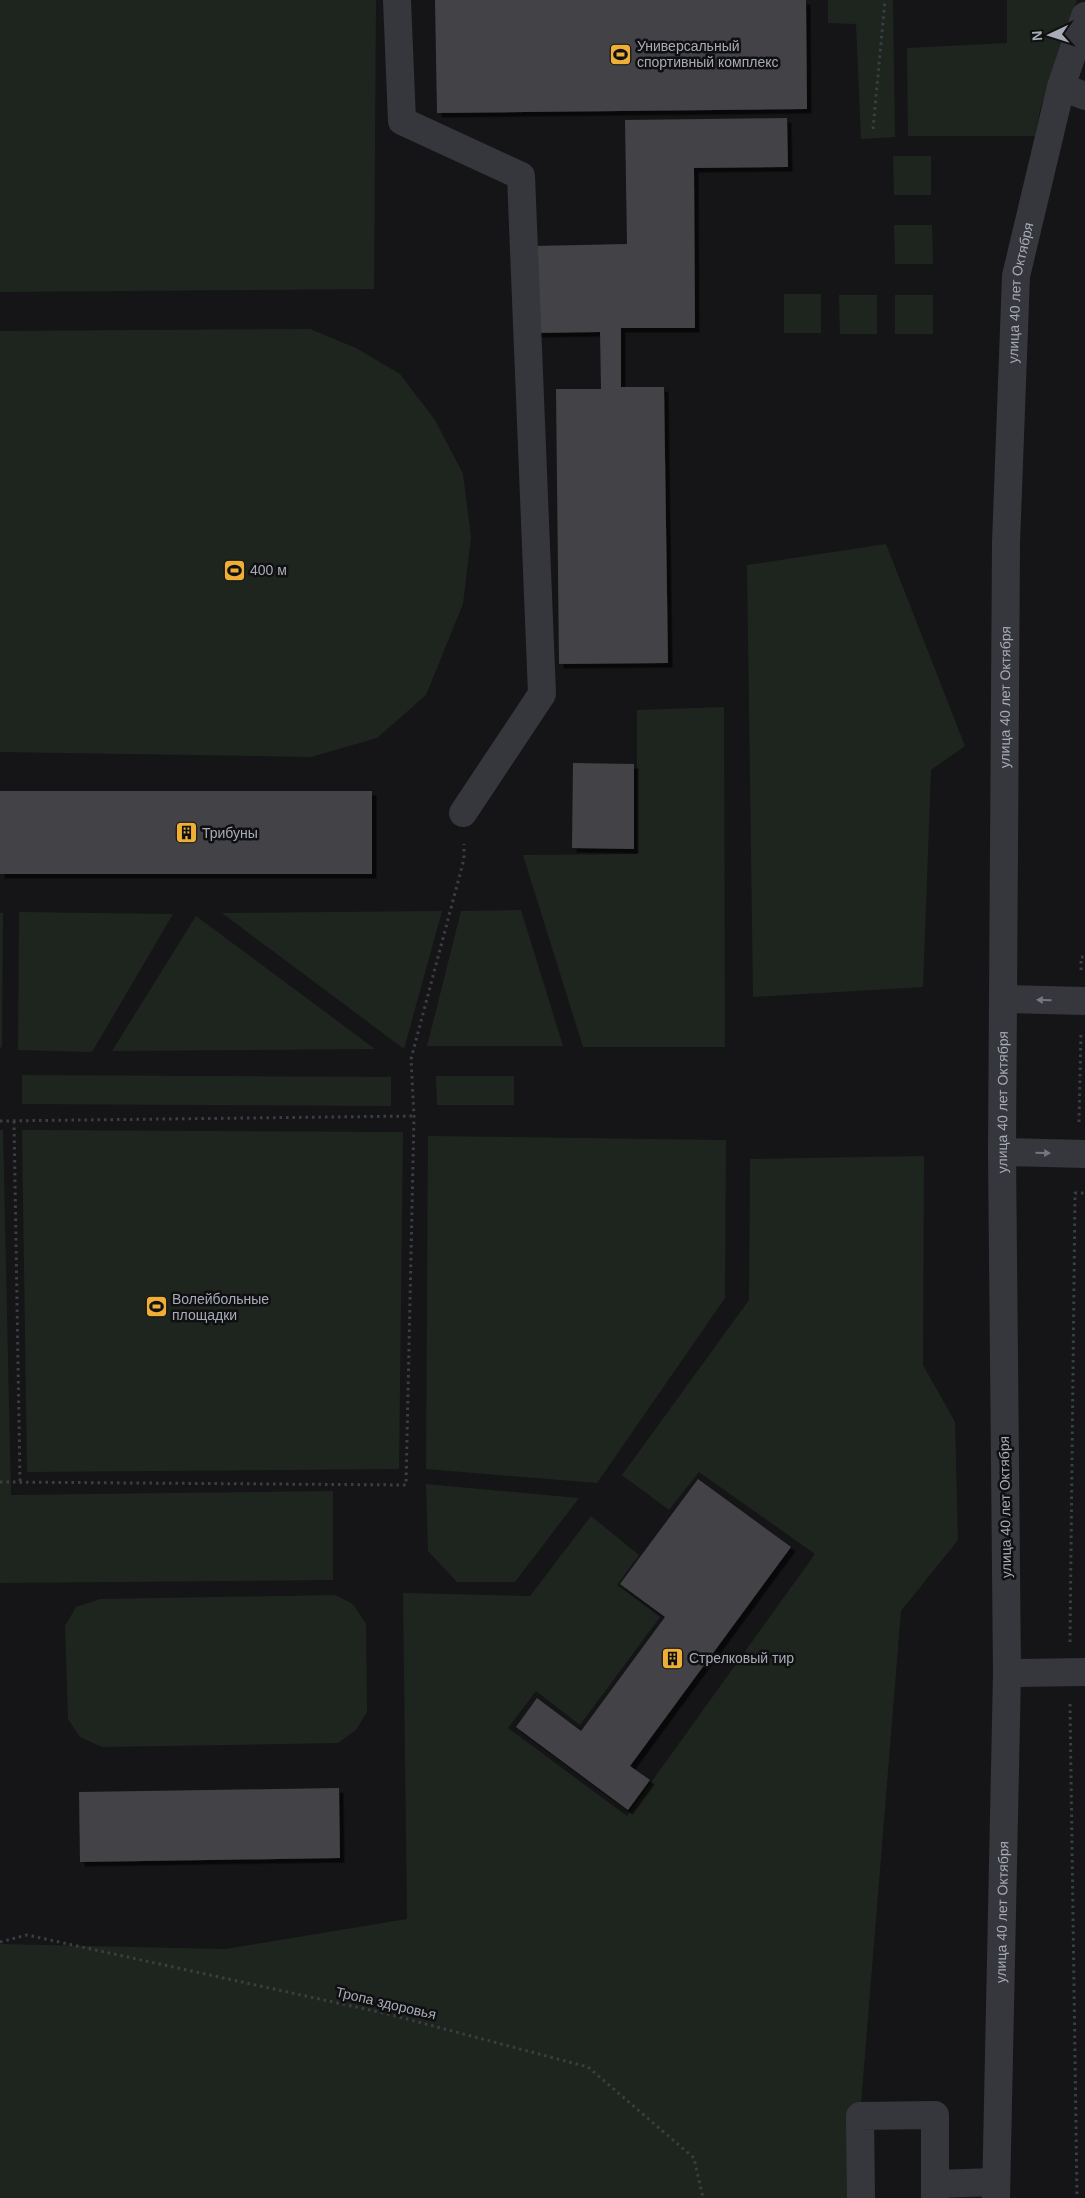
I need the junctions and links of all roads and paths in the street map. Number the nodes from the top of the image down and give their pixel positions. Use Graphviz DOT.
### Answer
graph roads {
  1 [pos="397,0"];
  2 [pos="885,0"];
  3 [pos="1085,16"];
  4 [pos="1073,92"];
  5 [pos="873,128"];
  6 [pos="462,813"];
  7 [pos="1085,957"];
  8 [pos="1003,999"];
  9 [pos="1083,1001"];
  10 [pos="414,1116"];
  11 [pos="0,1121"];
  12 [pos="14,1121"];
  13 [pos="1002,1152"];
  14 [pos="1082,1154"];
  15 [pos="1075,1193"];
  16 [pos="1085,1193"];
  17 [pos="0,1482"];
  18 [pos="20,1482"];
  19 [pos="1077,1672"];
  20 [pos="1007,1673"];
  21 [pos="0,1942"];
  22 [pos="996,2190"];
  23 [pos="935,2191"];
  24 [pos="703,2198"];
  25 [pos="861,2198"];
  26 [pos="1077,2198"];
  1 -- 6 [label="street"];
  2 -- 5 [label="path"];
  3 -- 4 [label="street, улица 40 лет Октября"];
  4 -- 8 [label="street, улица 40 лет Октября"];
  6 -- 10 [label="path"];
  7 -- 9 [label="path"];
  9 -- 8 [label="street, one-way"];
  8 -- 13 [label="street, улица 40 лет Октября"];
  9 -- 14 [label="path"];
  10 -- 12 [label="path"];
  10 -- 18 [label="path"];
  11 -- 12 [label="path"];
  12 -- 18 [label="path"];
  13 -- 14 [label="street, one-way"];
  13 -- 20 [label="street, улица 40 лет Октября"];
  14 -- 15 [label="path"];
  15 -- 16 [label="path"];
  15 -- 19 [label="path"];
  17 -- 18 [label="path"];
  19 -- 20 [label="street"];
  19 -- 26 [label="path"];
  20 -- 22 [label="street, улица 40 лет Октября"];
  21 -- 24 [label="path, Тропа здоровья"];
  22 -- 23 [label="street"];
  23 -- 25 [label="street"];
}
